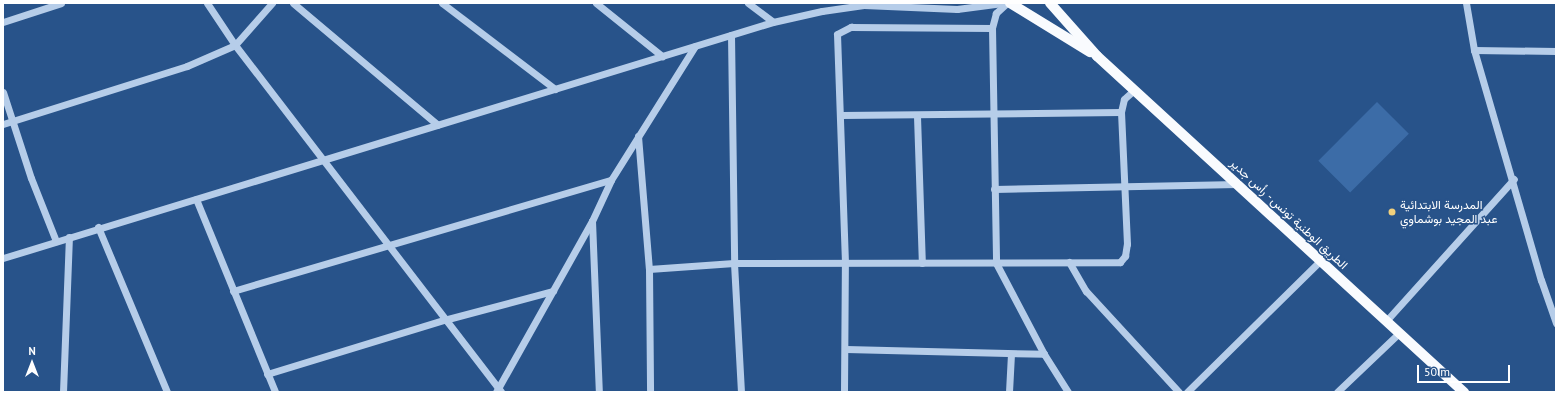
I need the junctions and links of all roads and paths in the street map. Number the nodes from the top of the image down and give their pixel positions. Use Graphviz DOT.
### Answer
graph roads {
  1 [pos="61,3"];
  2 [pos="207,3"];
  3 [pos="272,3"];
  4 [pos="293,3"];
  5 [pos="442,3"];
  6 [pos="596,3"];
  7 [pos="748,3"];
  8 [pos="822,3"];
  9 [pos="901,3"];
  10 [pos="1003,3"];
  11 [pos="1009,3"];
  12 [pos="1050,3"];
  13 [pos="1058,3"];
  14 [pos="1466,3"];
  15 [pos="885,6"];
  16 [pos="822,11"];
  17 [pos="1063,17"];
  18 [pos="3,22"];
  19 [pos="773,22"];
  20 [pos="992,28"];
  21 [pos="732,35"];
  22 [pos="235,45"];
  23 [pos="695,46"];
  24 [pos="1474,50"];
  25 [pos="1556,51"];
  26 [pos="662,56"];
  27 [pos="1097,56"];
  28 [pos="555,88"];
  29 [pos="1134,90"];
  30 [pos="3,92"];
  31 [pos="1121,112"];
  32 [pos="993,114"];
  33 [pos="841,115"];
  34 [pos="917,116"];
  35 [pos="11,122"];
  36 [pos="3,124"];
  37 [pos="438,125"];
  38 [pos="638,136"];
  39 [pos="326,161"];
  40 [pos="610,180"];
  41 [pos="1514,180"];
  42 [pos="1237,184"];
  43 [pos="1122,186"];
  44 [pos="994,189"];
  45 [pos="196,199"];
  46 [pos="592,221"];
  47 [pos="98,227"];
  48 [pos="70,237"];
  49 [pos="56,241"];
  50 [pos="386,245"];
  51 [pos="3,258"];
  52 [pos="1320,261"];
  53 [pos="734,262"];
  54 [pos="845,262"];
  55 [pos="996,262"];
  56 [pos="1068,262"];
  57 [pos="922,263"];
  58 [pos="649,268"];
  59 [pos="233,291"];
  60 [pos="553,291"];
  61 [pos="444,320"];
  62 [pos="1386,321"];
  63 [pos="1556,323"];
  64 [pos="1399,333"];
  65 [pos="846,349"];
  66 [pos="1011,354"];
  67 [pos="1044,354"];
  68 [pos="267,374"];
  69 [pos="498,391"];
  70 [pos="63,392"];
  71 [pos="167,392"];
  72 [pos="275,392"];
  73 [pos="599,392"];
  74 [pos="650,392"];
  75 [pos="741,392"];
  76 [pos="844,392"];
  77 [pos="1009,392"];
  78 [pos="1068,392"];
  79 [pos="1179,392"];
  80 [pos="1187,392"];
  81 [pos="1337,392"];
  82 [pos="1464,392"];
  1 -- 18 [label="street"];
  2 -- 22 [label="street"];
  3 -- 22 [label="street"];
  4 -- 37 [label="street"];
  5 -- 28 [label="street"];
  6 -- 26 [label="street"];
  7 -- 19 [label="street"];
  8 -- 16 [label="street"];
  9 -- 15 [label="street"];
  10 -- 15 [label="street"];
  11 -- 20 [label="street"];
  11 -- 27 [label="main road, الطريق الوطنية تونس - رأس جدير"];
  12 -- 17 [label="main road, الطريق الوطنية تونس - رأس جدير"];
  13 -- 17 [label="main road"];
  14 -- 24 [label="street"];
  15 -- 16 [label="street"];
  16 -- 19 [label="street"];
  17 -- 27 [label="main road, الطريق الوطنية تونس - رأس جدير"];
  19 -- 21 [label="street"];
  20 -- 32 [label="street"];
  20 -- 33 [label="street"];
  21 -- 23 [label="street"];
  21 -- 53 [label="street"];
  22 -- 35 [label="street"];
  22 -- 39 [label="street"];
  23 -- 26 [label="street"];
  23 -- 38 [label="street"];
  24 -- 25 [label="street"];
  24 -- 41 [label="street"];
  26 -- 28 [label="street"];
  27 -- 29 [label="main road, الطريق الوطنية تونس - رأس جدير"];
  28 -- 37 [label="street"];
  29 -- 31 [label="street"];
  29 -- 42 [label="main road, الطريق الوطنية تونس - رأس جدير"];
  30 -- 35 [label="street"];
  31 -- 32 [label="street"];
  31 -- 43 [label="street"];
  32 -- 34 [label="street"];
  32 -- 44 [label="street"];
  33 -- 34 [label="street"];
  33 -- 54 [label="street"];
  34 -- 57 [label="street"];
  35 -- 36 [label="street"];
  35 -- 49 [label="street"];
  37 -- 39 [label="street"];
  38 -- 40 [label="street"];
  38 -- 58 [label="street"];
  39 -- 45 [label="street"];
  39 -- 50 [label="street"];
  40 -- 46 [label="street"];
  40 -- 50 [label="street"];
  41 -- 62 [label="street"];
  41 -- 63 [label="street"];
  42 -- 43 [label="street"];
  42 -- 52 [label="main road, الطريق الوطنية تونس - رأس جدير"];
  43 -- 44 [label="street"];
  43 -- 56 [label="street"];
  44 -- 55 [label="street"];
  45 -- 47 [label="street"];
  45 -- 59 [label="street"];
  46 -- 60 [label="street"];
  46 -- 73 [label="street"];
  47 -- 48 [label="street"];
  47 -- 71 [label="street"];
  48 -- 49 [label="street"];
  48 -- 70 [label="street"];
  49 -- 51 [label="street"];
  50 -- 59 [label="street"];
  50 -- 61 [label="street"];
  52 -- 62 [label="main road, الطريق الوطنية تونس - رأس جدير"];
  52 -- 80 [label="street"];
  53 -- 54 [label="street"];
  53 -- 58 [label="street"];
  53 -- 75 [label="street"];
  54 -- 57 [label="street"];
  54 -- 65 [label="street"];
  55 -- 56 [label="street"];
  55 -- 57 [label="street"];
  55 -- 67 [label="street"];
  56 -- 79 [label="street"];
  58 -- 74 [label="street"];
  59 -- 68 [label="street"];
  60 -- 61 [label="street"];
  60 -- 69 [label="street"];
  61 -- 68 [label="street"];
  61 -- 69 [label="street"];
  62 -- 64 [label="main road, الطريق الوطنية تونس - رأس جدير"];
  64 -- 81 [label="street"];
  64 -- 82 [label="main road, الطريق الوطنية تونس - رأس جدير"];
  65 -- 66 [label="street"];
  65 -- 76 [label="street"];
  66 -- 67 [label="street"];
  66 -- 77 [label="street"];
  67 -- 78 [label="street"];
  68 -- 72 [label="street"];
}
